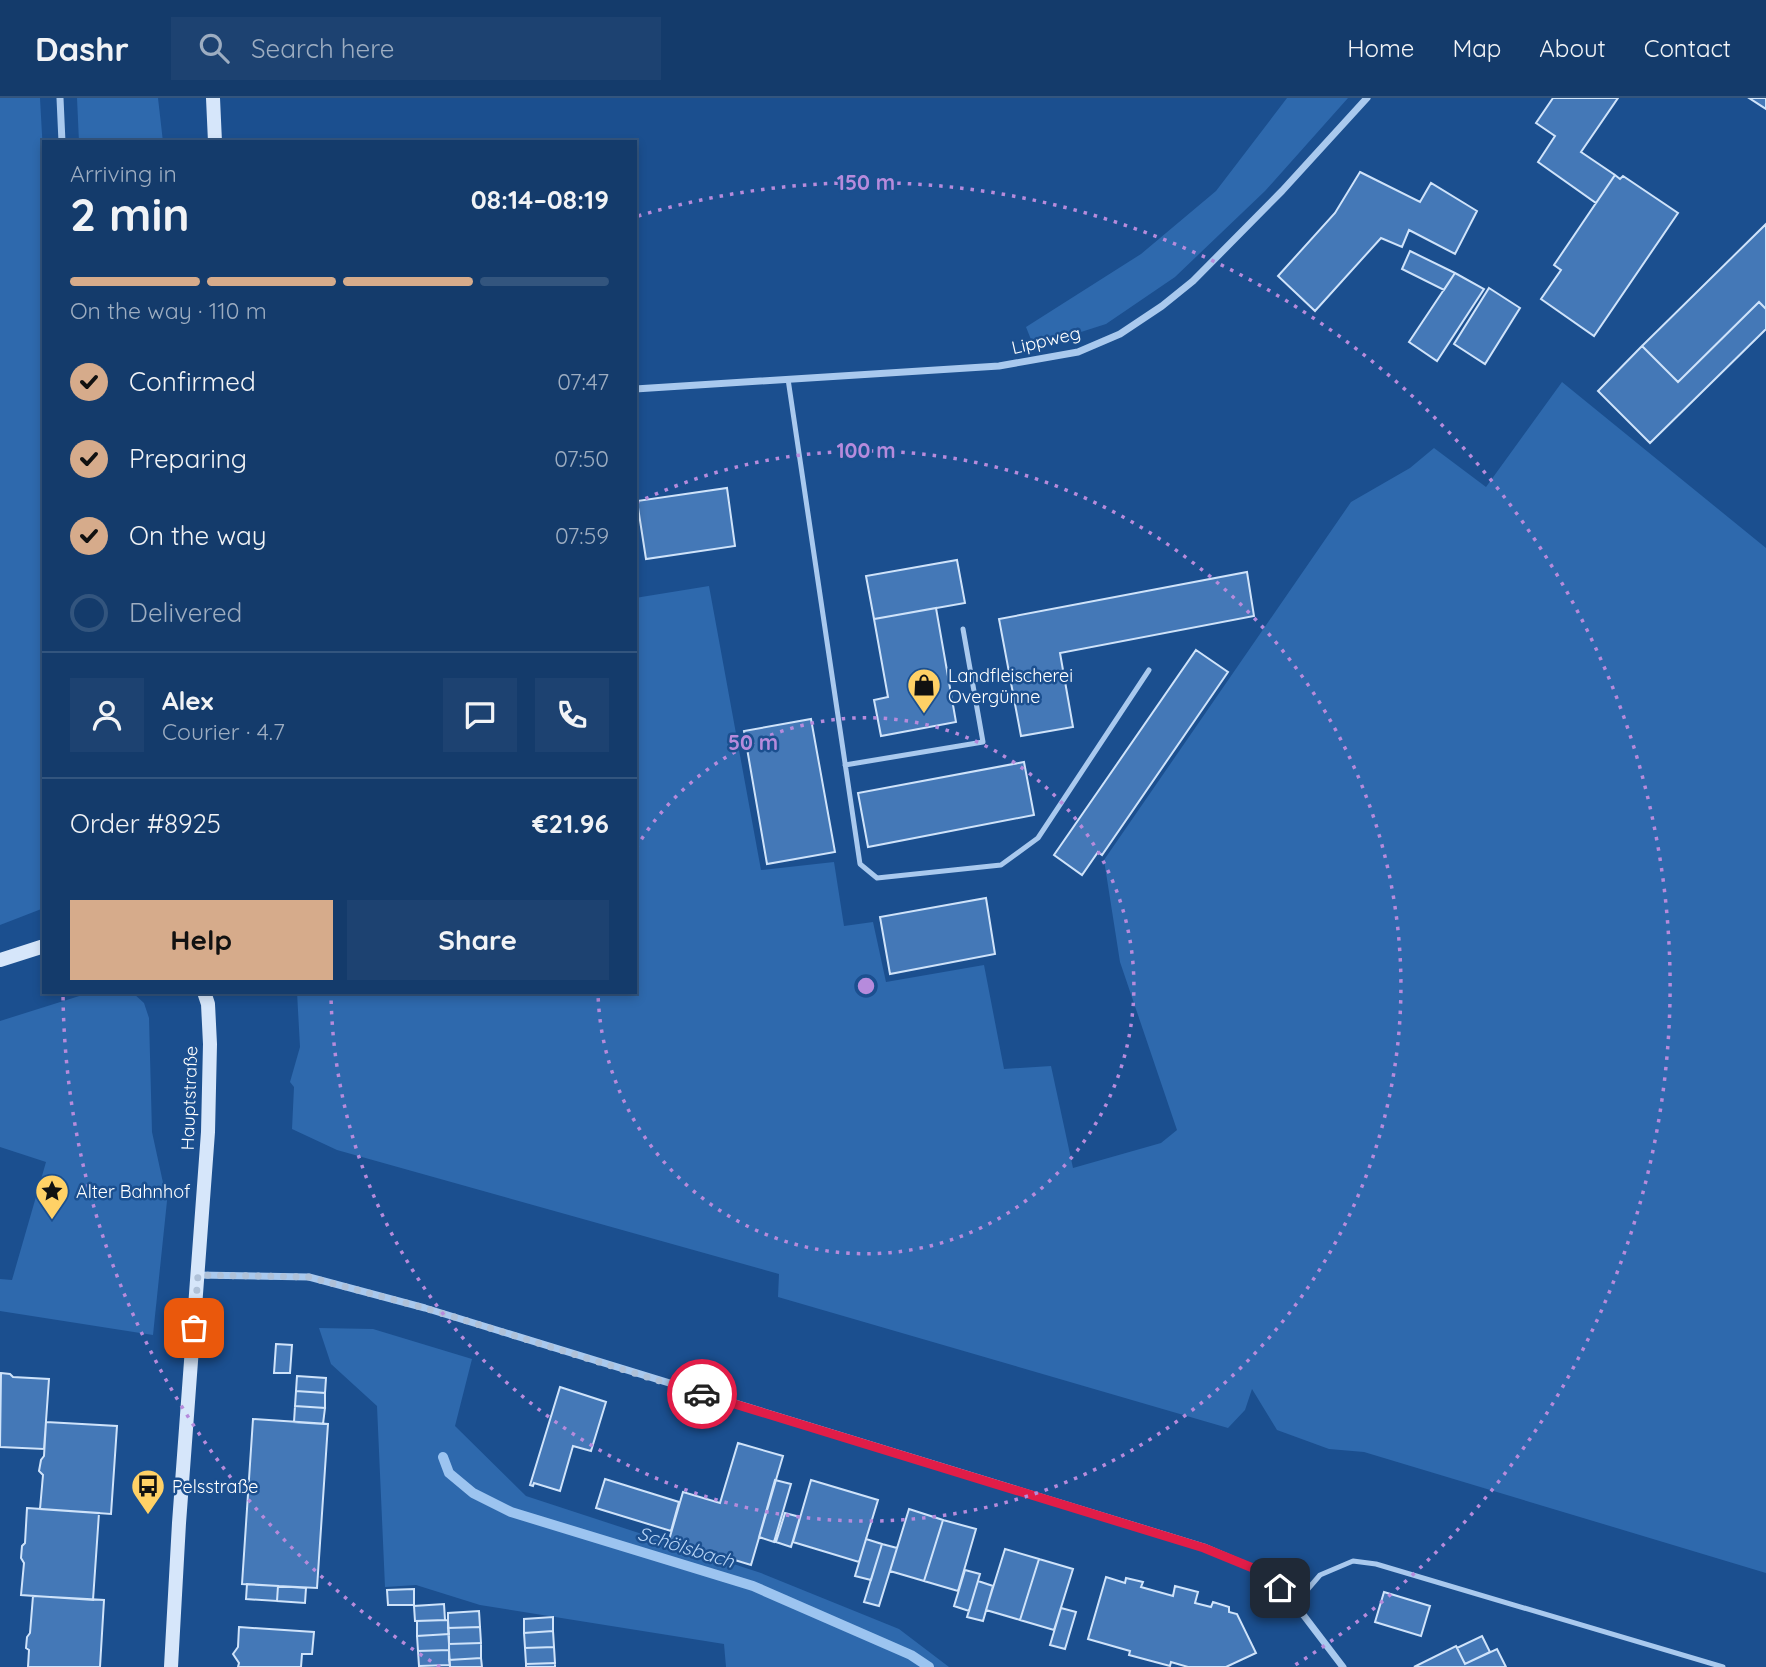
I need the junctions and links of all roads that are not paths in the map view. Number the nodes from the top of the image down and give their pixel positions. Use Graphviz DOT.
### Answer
graph roads {
  1 [pos="60,98"];
  2 [pos="213,98"];
  3 [pos="1367,98"];
  4 [pos="62,140"];
  5 [pos="215,140"];
  6 [pos="788,379"];
  7 [pos="637,388"];
  8 [pos="963,629"];
  9 [pos="1150,670"];
  10 [pos="845,765"];
  11 [pos="42,947"];
  12 [pos="0,960"];
  13 [pos="205,994"];
  14 [pos="198,1275"];
  15 [pos="1295,1604"];
  16 [pos="171,1667"];
  17 [pos="1343,1667"];
  18 [pos="1723,1667"];
  1 -- 4 [label="street"];
  2 -- 5 [label="street"];
  3 -- 6 [label="street, Lippweg"];
  6 -- 7 [label="street, Lippweg"];
  6 -- 10 [label="lane"];
  8 -- 10 [label="lane"];
  9 -- 10 [label="lane"];
  11 -- 12 [label="street"];
  13 -- 14 [label="street, Hauptstraße"];
  14 -- 15 [label="street"];
  14 -- 16 [label="street, Hauptstraße"];
  15 -- 17 [label="street"];
  15 -- 18 [label="lane"];
}
